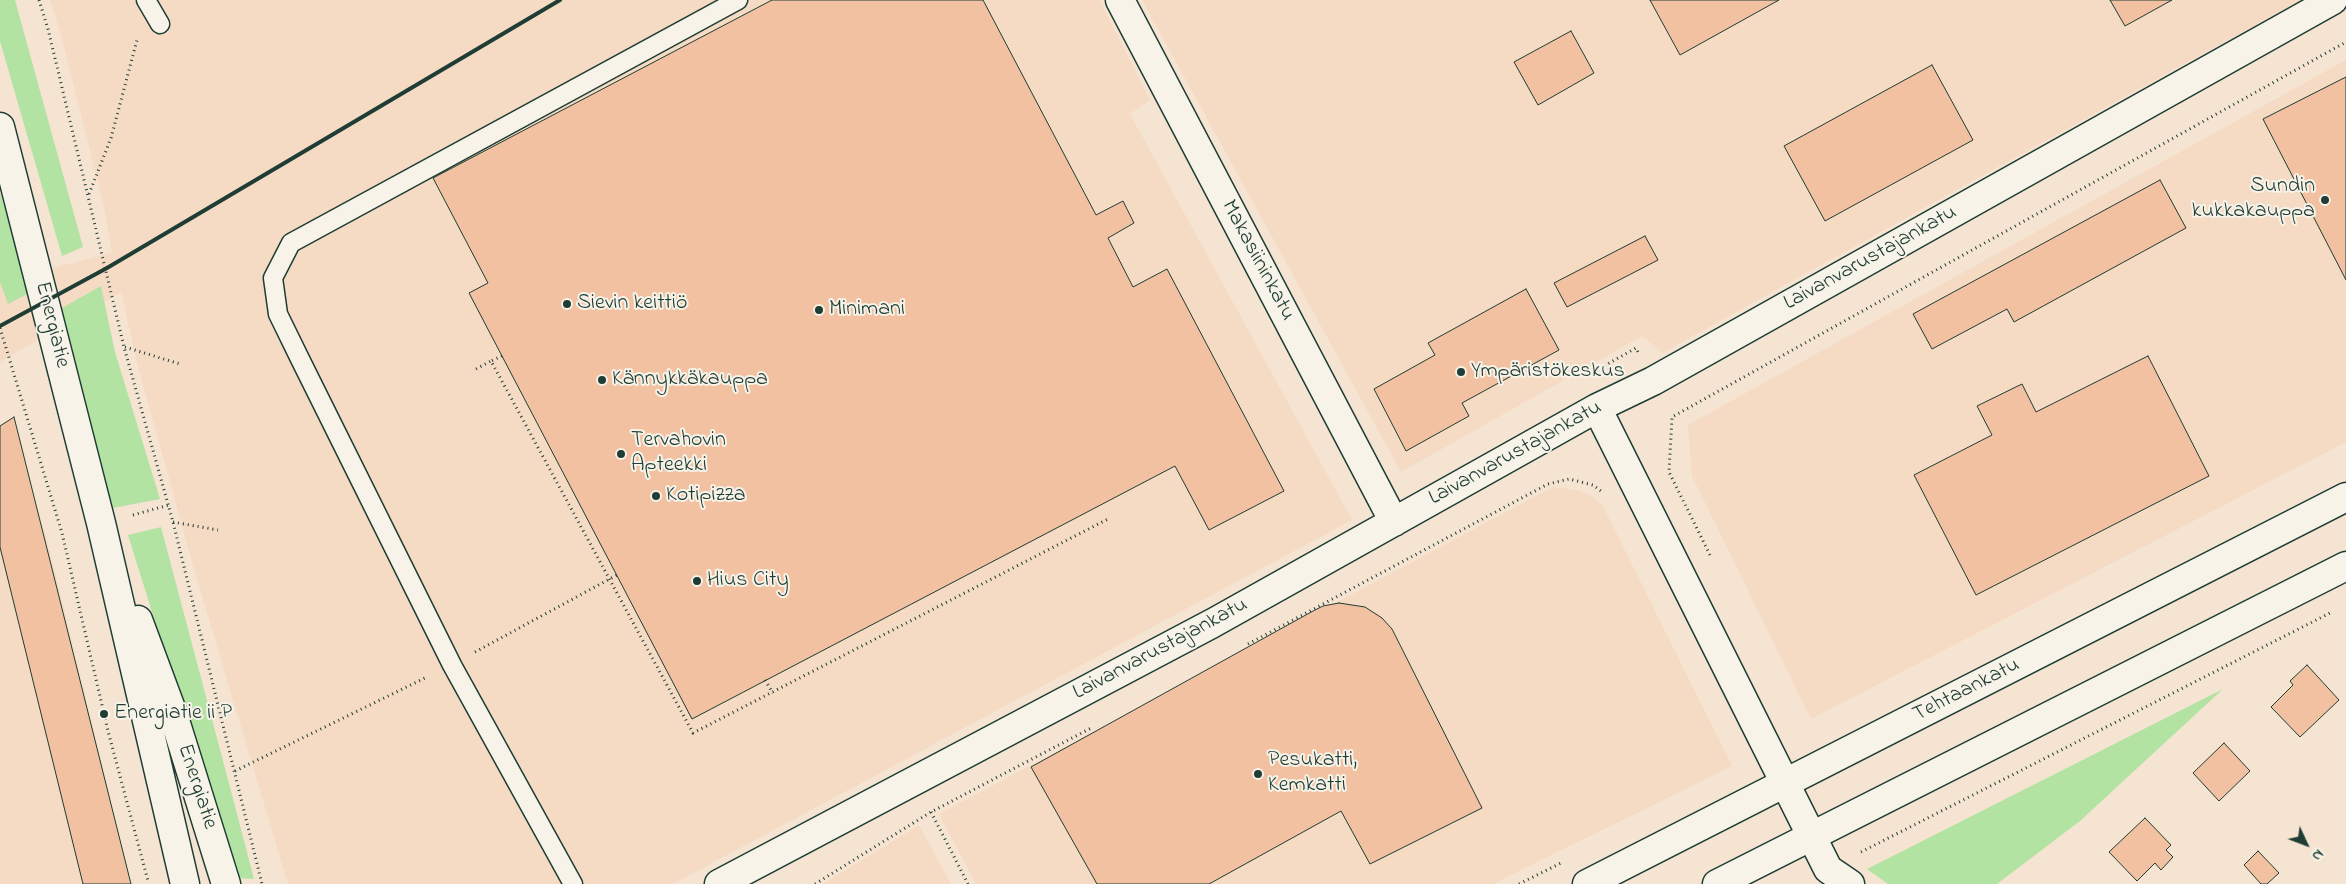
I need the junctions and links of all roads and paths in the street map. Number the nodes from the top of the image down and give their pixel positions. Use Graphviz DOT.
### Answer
graph roads {
  1 [pos="39,0"];
  2 [pos="146,0"];
  3 [pos="738,0"];
  4 [pos="1120,0"];
  5 [pos="2333,0"];
  6 [pos="160,24"];
  7 [pos="2346,42"];
  8 [pos="0,127"];
  9 [pos="89,194"];
  10 [pos="0,328"];
  11 [pos="124,347"];
  12 [pos="502,356"];
  13 [pos="491,361"];
  14 [pos="180,364"];
  15 [pos="1601,367"];
  16 [pos="476,369"];
  17 [pos="1653,381"];
  18 [pos="1597,408"];
  19 [pos="1672,416"];
  20 [pos="1604,494"];
  21 [pos="2346,497"];
  22 [pos="1108,519"];
  23 [pos="173,522"];
  24 [pos="1394,522"];
  25 [pos="101,523"];
  26 [pos="218,530"];
  27 [pos="1712,559"];
  28 [pos="2346,566"];
  29 [pos="2338,610"];
  30 [pos="1240,648"];
  31 [pos="765,680"];
  32 [pos="773,693"];
  33 [pos="1098,723"];
  34 [pos="1784,784"];
  35 [pos="931,812"];
  36 [pos="1811,838"];
  37 [pos="1828,869"];
  38 [pos="149,884"];
  39 [pos="185,884"];
  40 [pos="226,884"];
  41 [pos="262,884"];
  42 [pos="573,884"];
  43 [pos="719,884"];
  44 [pos="815,884"];
  45 [pos="968,884"];
  46 [pos="1587,884"];
  47 [pos="1717,884"];
  48 [pos="1850,884"];
  1 -- 9 [label="path"];
  2 -- 6 [label="lane"];
  2 -- 9 [label="path"];
  3 -- 42 [label="lane"];
  4 -- 24 [label="street, Makasiininkatu"];
  5 -- 17 [label="street, Laivanvarustajankatu"];
  7 -- 19 [label="path"];
  8 -- 25 [label="street, Energiatie"];
  9 -- 11 [label="path"];
  10 -- 38 [label="path"];
  11 -- 14 [label="path"];
  11 -- 23 [label="path"];
  12 -- 13 [label="path"];
  13 -- 16 [label="path"];
  13 -- 32 [label="path"];
  15 -- 17 [label="path"];
  17 -- 18 [label="street, Laivanvarustajankatu"];
  17 -- 19 [label="path"];
  18 -- 24 [label="street, Laivanvarustajankatu"];
  18 -- 34 [label="street"];
  19 -- 27 [label="path"];
  20 -- 30 [label="path"];
  21 -- 34 [label="street, Tehtaankatu"];
  22 -- 32 [label="path"];
  23 -- 26 [label="path"];
  23 -- 41 [label="path"];
  24 -- 43 [label="street, Laivanvarustajankatu"];
  25 -- 39 [label="street, Energiatie"];
  25 -- 40 [label="street, Energiatie"];
  28 -- 36 [label="street"];
  29 -- 37 [label="path"];
  31 -- 32 [label="path"];
  33 -- 35 [label="path"];
  34 -- 36 [label="street"];
  34 -- 46 [label="street, Tehtaankatu"];
  35 -- 44 [label="path"];
  35 -- 45 [label="path"];
  36 -- 37 [label="street"];
  36 -- 47 [label="street"];
  37 -- 48 [label="street"];
}
